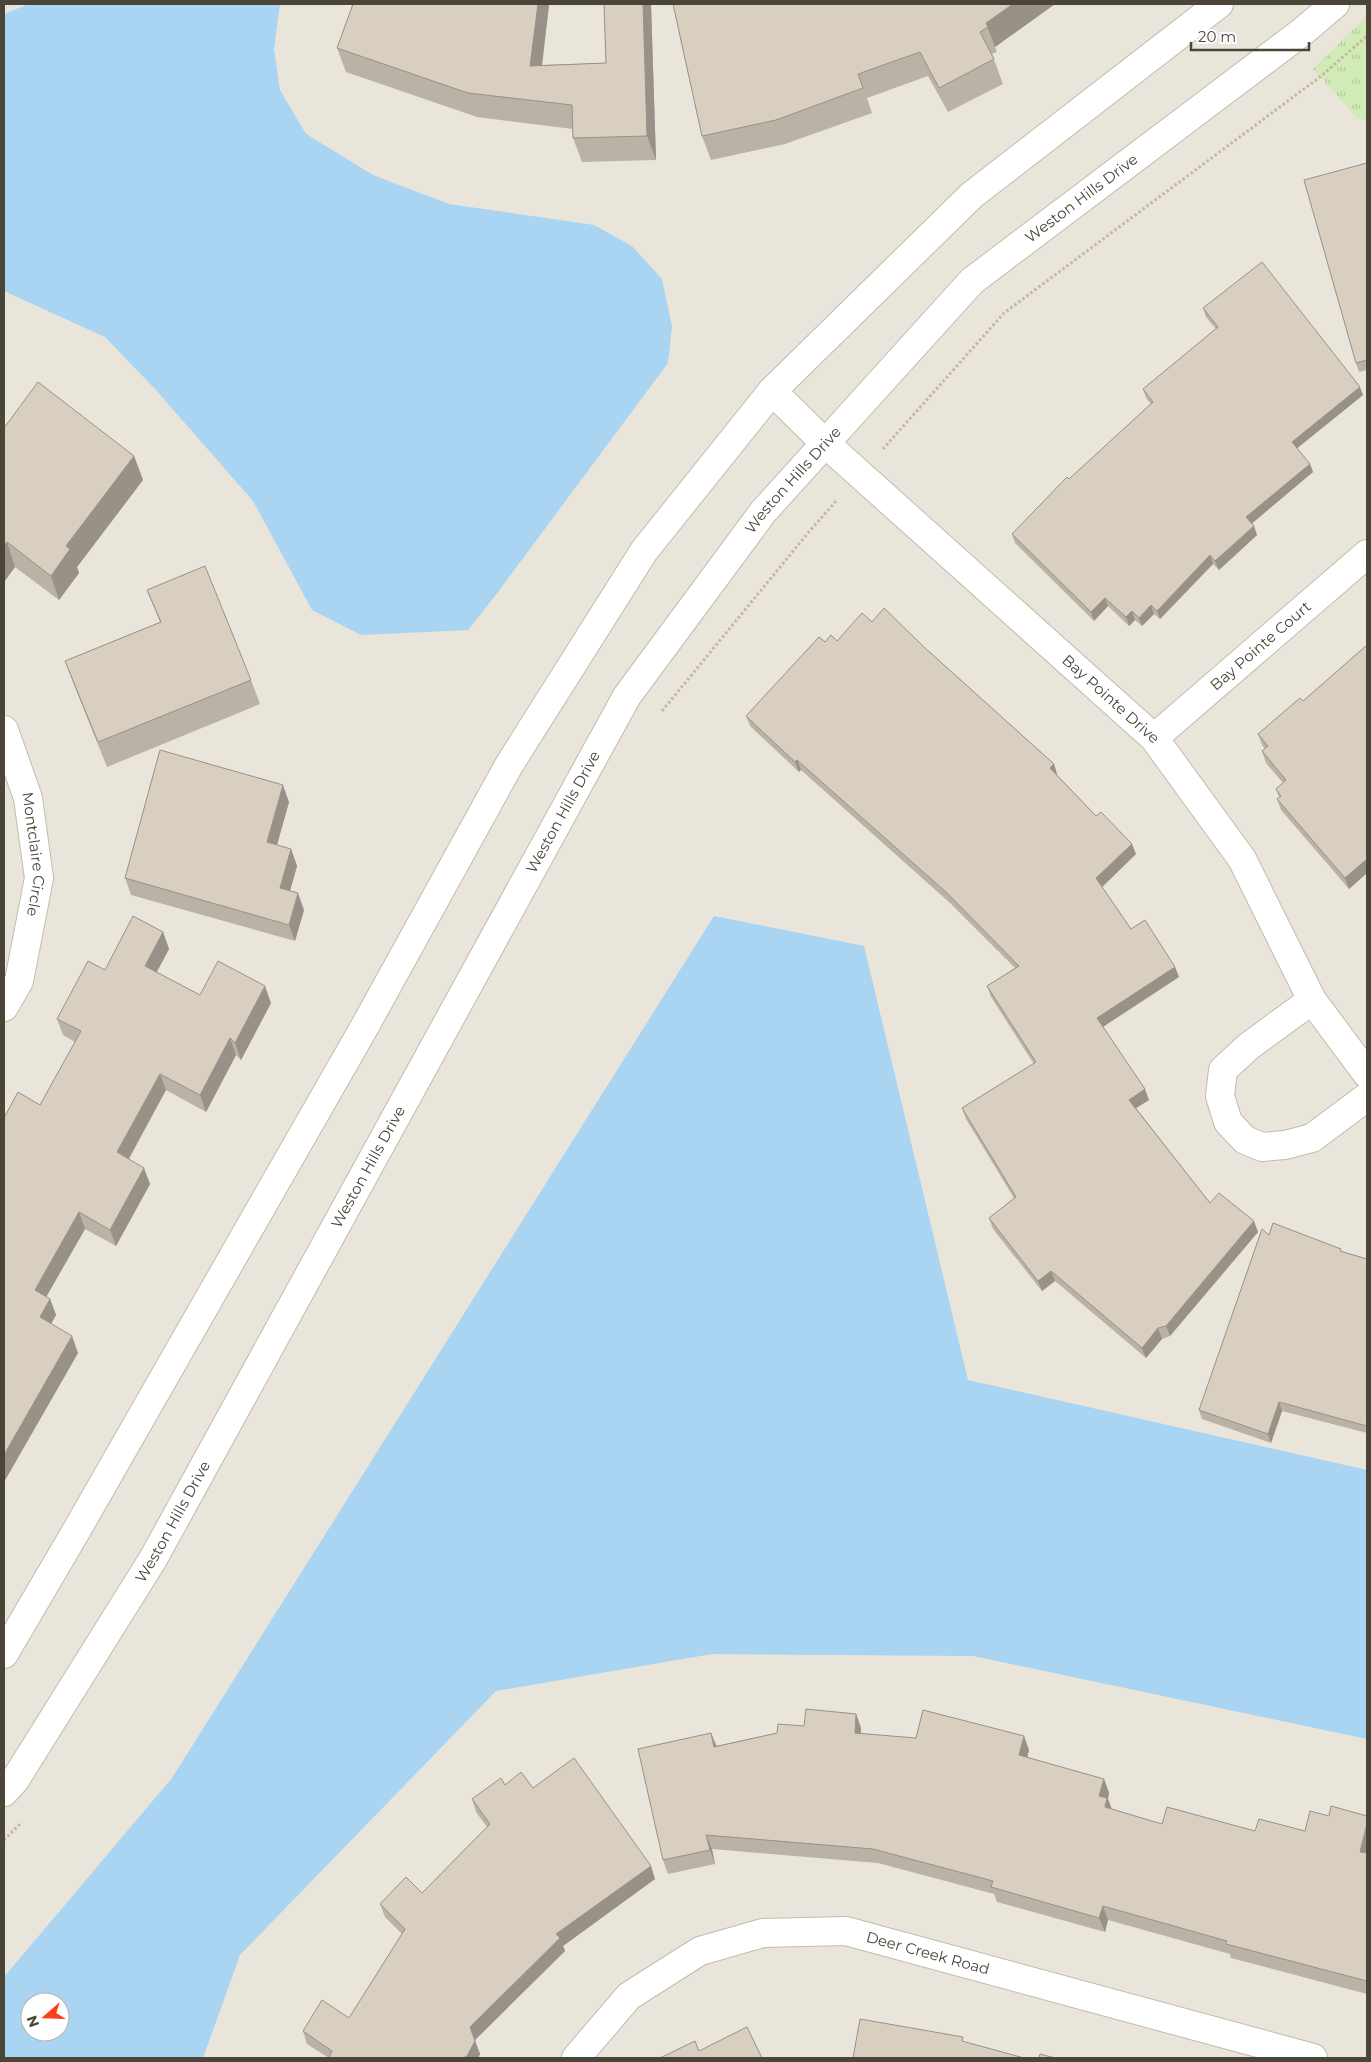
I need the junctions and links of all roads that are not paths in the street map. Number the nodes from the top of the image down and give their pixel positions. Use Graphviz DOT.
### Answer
graph roads {
  1 [pos="1219,4"];
  2 [pos="1335,4"];
  3 [pos="772,392"];
  4 [pos="825,443"];
  5 [pos="1367,554"];
  6 [pos="4,730"];
  7 [pos="1154,738"];
  8 [pos="1312,1000"];
  9 [pos="4,1007"];
  10 [pos="1367,1074"];
  11 [pos="1367,1097"];
  12 [pos="4,1654"];
  13 [pos="4,1792"];
  14 [pos="576,2058"];
  15 [pos="1313,2058"];
  1 -- 3 [label="street"];
  2 -- 4 [label="street, Weston Hills Drive"];
  3 -- 4 [label="street, Bay Pointe Drive"];
  3 -- 12 [label="street"];
  4 -- 7 [label="street, Bay Pointe Drive"];
  4 -- 13 [label="street, Weston Hills Drive"];
  5 -- 7 [label="street, Bay Pointe Court"];
  6 -- 9 [label="street, Montclaire Circle"];
  7 -- 8 [label="street, Bay Pointe Drive"];
  8 -- 10 [label="street, Bay Pointe Drive"];
  8 -- 11 [label="street"];
  14 -- 15 [label="street, Deer Creek Road"];
}
